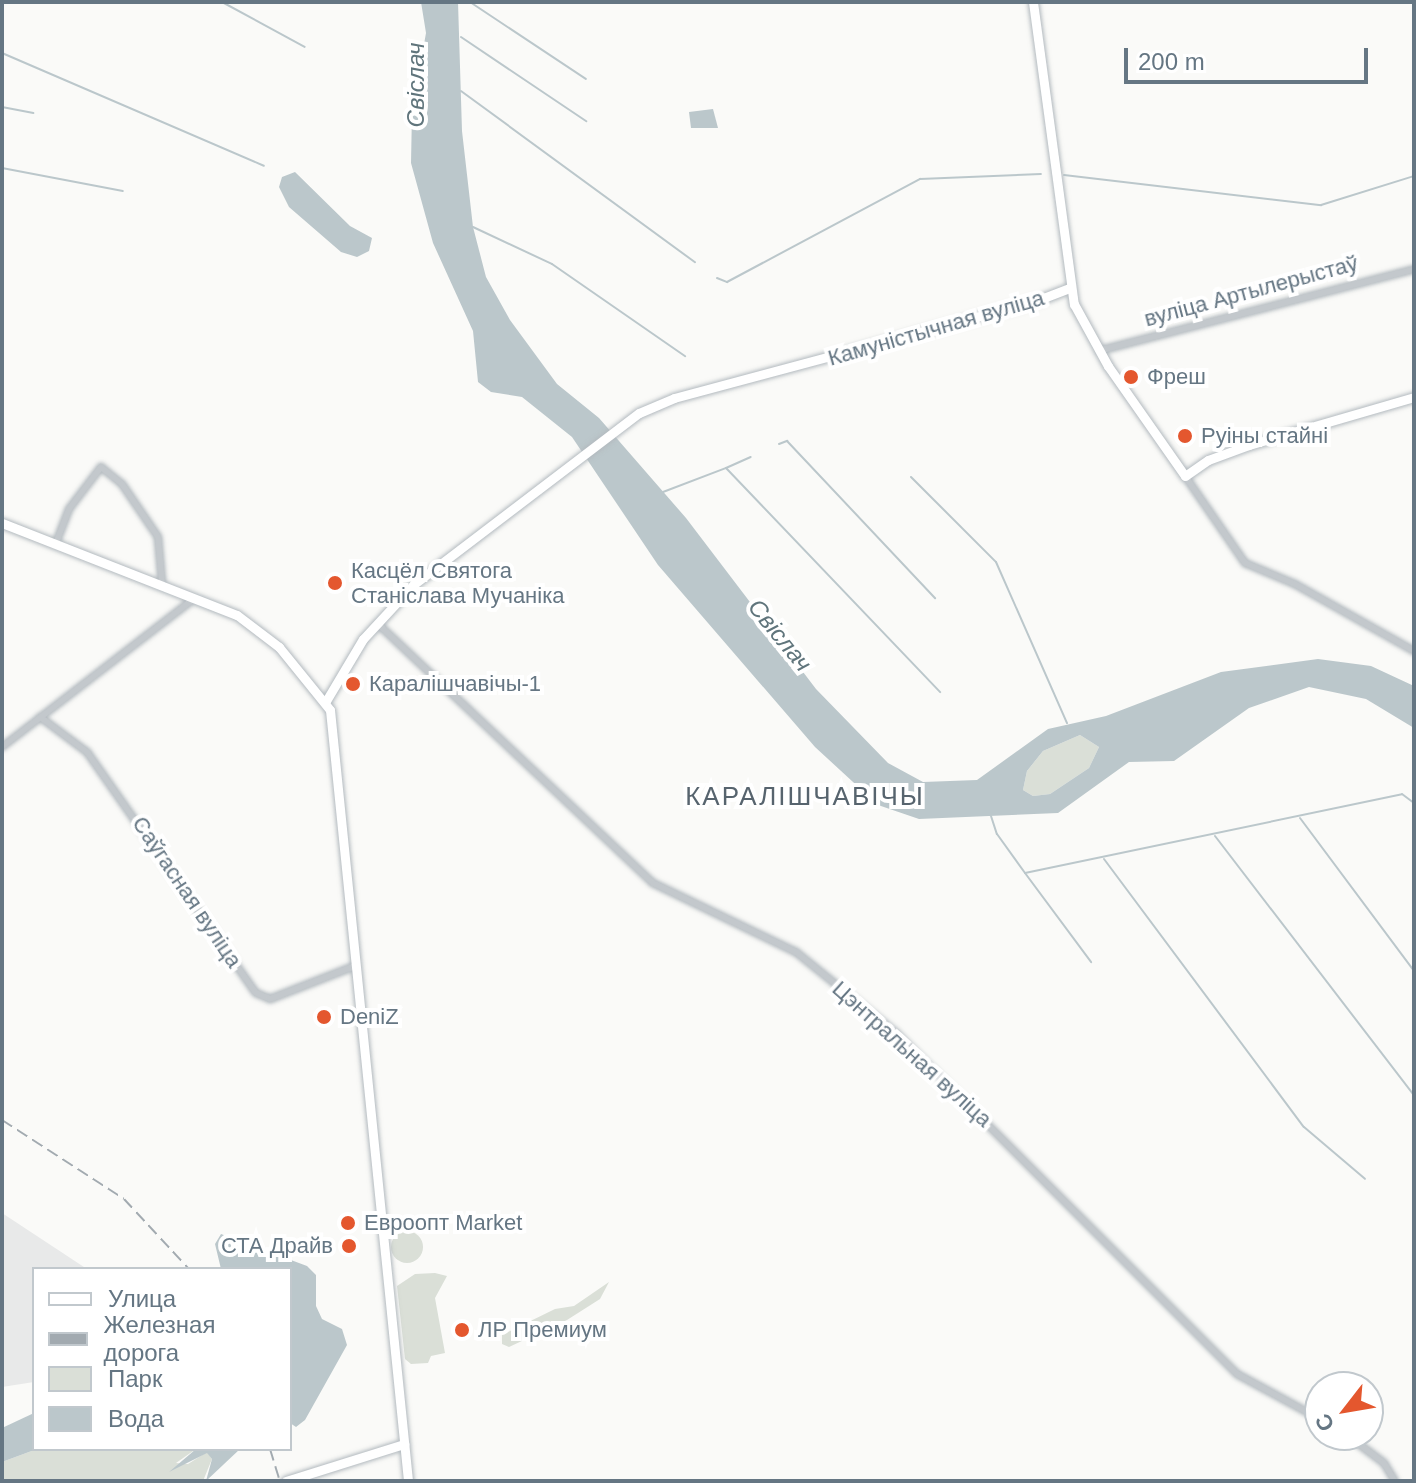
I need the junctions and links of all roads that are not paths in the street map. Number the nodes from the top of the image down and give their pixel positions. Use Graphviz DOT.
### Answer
graph roads {
  1 [pos="1033,2"];
  2 [pos="1414,269"];
  3 [pos="1069,288"];
  4 [pos="1098,351"];
  5 [pos="1414,397"];
  6 [pos="1185,476"];
  7 [pos="2,523"];
  8 [pos="56,543"];
  9 [pos="162,583"];
  10 [pos="196,596"];
  11 [pos="376,622"];
  12 [pos="1414,651"];
  13 [pos="326,701"];
  14 [pos="40,717"];
  15 [pos="2,747"];
  16 [pos="357,965"];
  17 [pos="1304,1410"];
  18 [pos="404,1444"];
  19 [pos="1368,1451"];
  20 [pos="286,1481"];
  21 [pos="408,1481"];
  22 [pos="1395,1481"];
  1 -- 3 [label="street"];
  2 -- 4 [label="street, вуліца Артылерыстаў"];
  3 -- 4 [label="street, Камуністычная вуліца"];
  3 -- 11 [label="street, Камуністычная вуліца"];
  4 -- 6 [label="street, Камуністычная вуліца"];
  5 -- 6 [label="street"];
  6 -- 12 [label="street, Камуністычная вуліца"];
  7 -- 8 [label="street"];
  8 -- 9 [label="street"];
  8 -- 9 [label="street"];
  9 -- 10 [label="street"];
  10 -- 13 [label="street"];
  10 -- 14 [label="street"];
  11 -- 13 [label="street"];
  11 -- 17 [label="street, Цэнтральная вуліца"];
  13 -- 16 [label="street"];
  14 -- 15 [label="street"];
  14 -- 16 [label="street, Саўгасная вуліца"];
  16 -- 18 [label="street"];
  18 -- 20 [label="street"];
  18 -- 21 [label="street"];
  19 -- 22 [label="street"];
}
